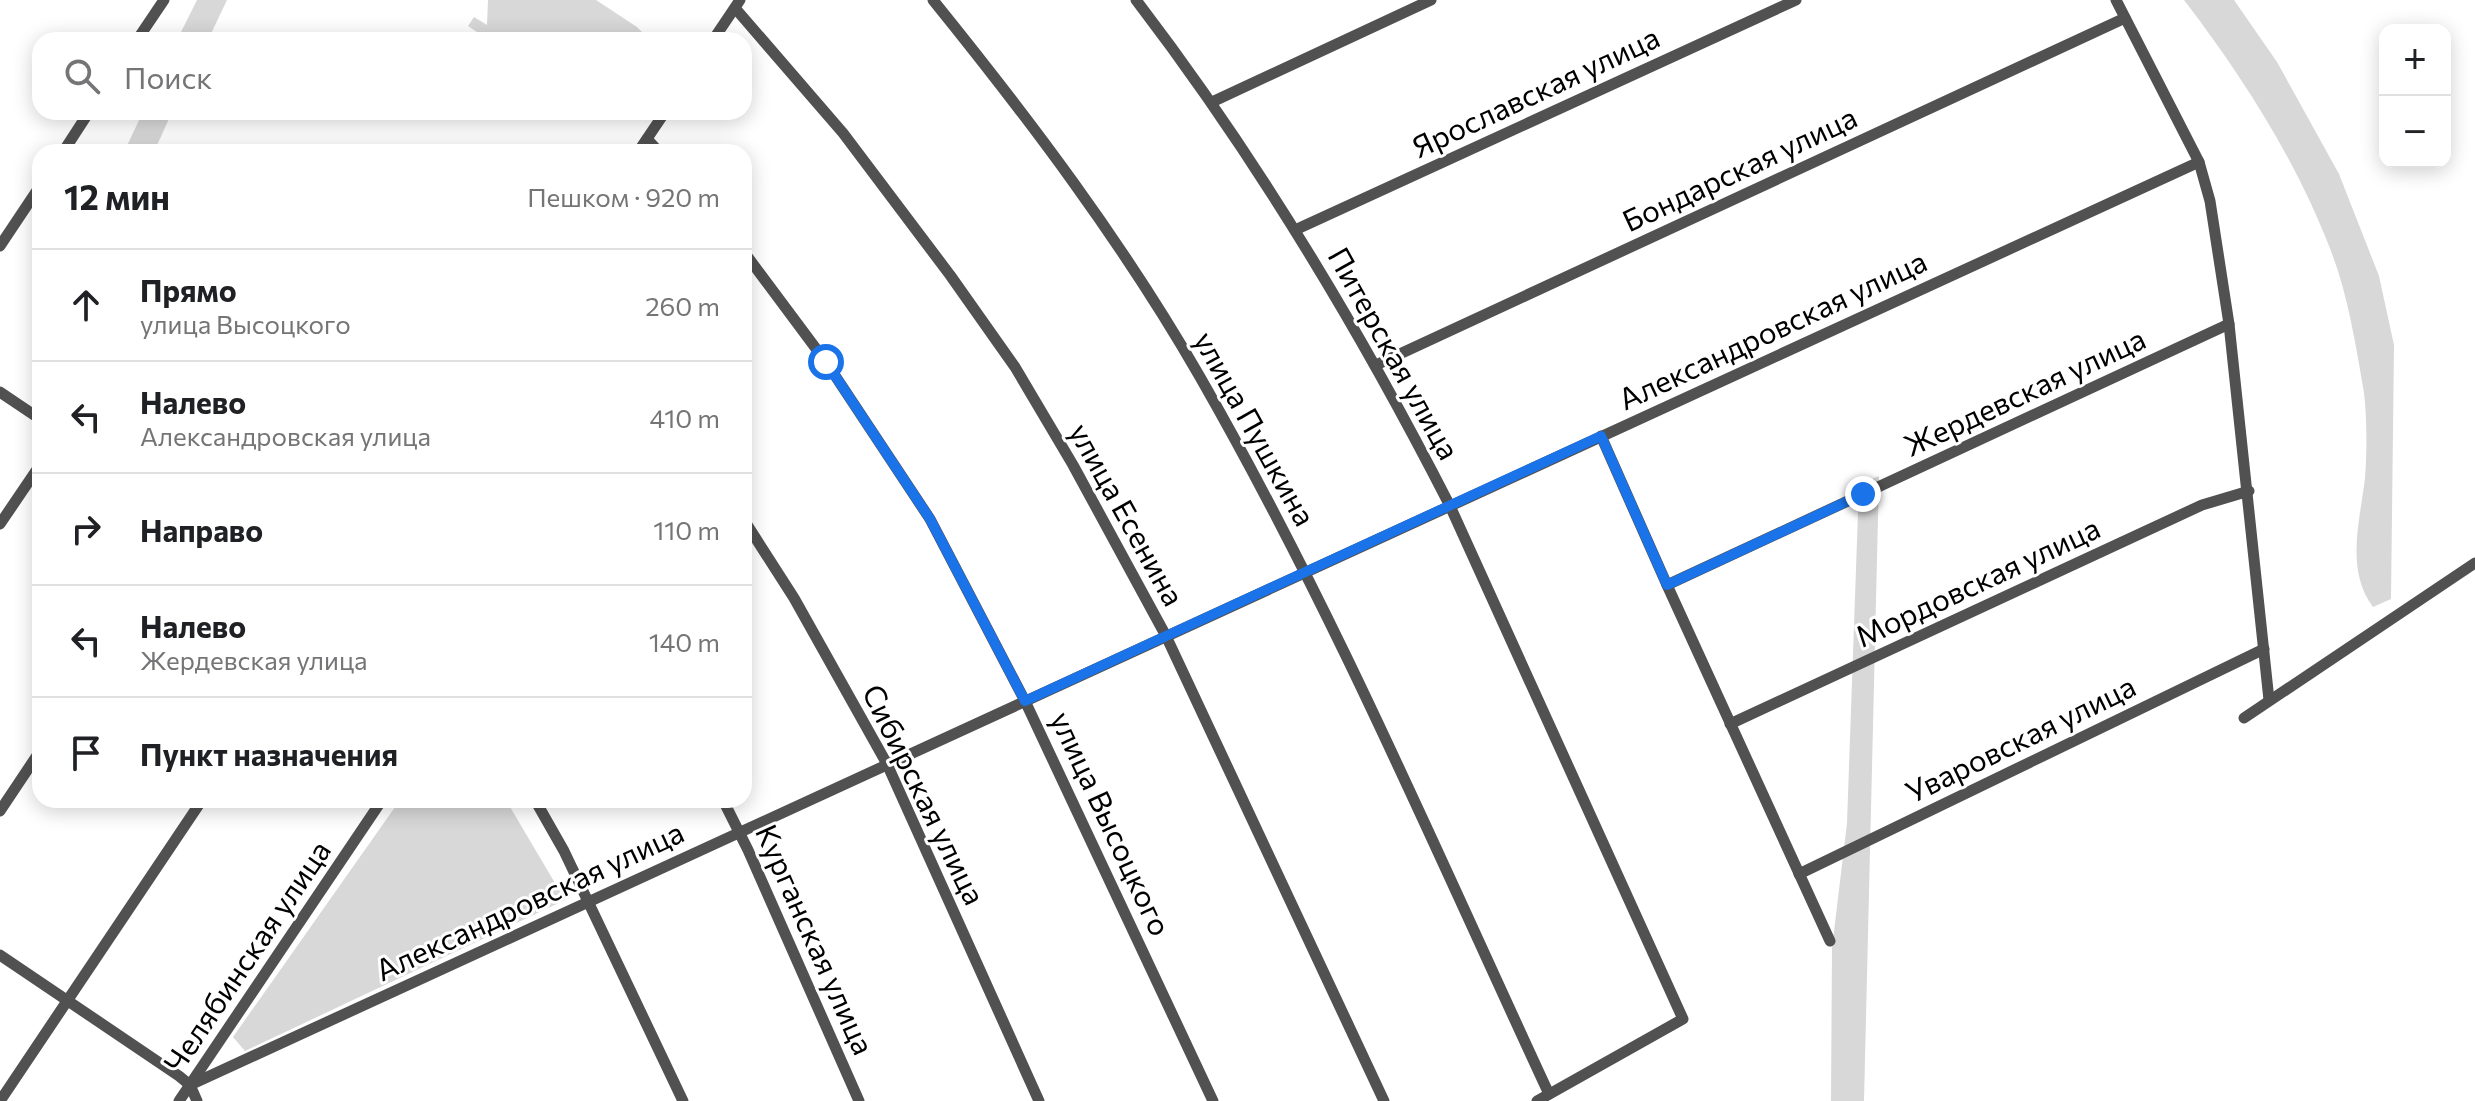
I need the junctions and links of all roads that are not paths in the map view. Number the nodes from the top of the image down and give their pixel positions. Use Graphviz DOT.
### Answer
graph roads {
  1 [pos="164,0"];
  2 [pos="933,0"];
  3 [pos="1136,0"];
  4 [pos="1431,0"];
  5 [pos="1796,0"];
  6 [pos="2116,0"];
  7 [pos="738,4"];
  8 [pos="2125,18"];
  9 [pos="142,32"];
  10 [pos="719,32"];
  11 [pos="1212,102"];
  12 [pos="84,120"];
  13 [pos="660,120"];
  14 [pos="647,139"];
  15 [pos="68,144"];
  16 [pos="644,144"];
  17 [pos="652,144"];
  18 [pos="2199,162"];
  19 [pos="32,198"];
  20 [pos="1295,230"];
  21 [pos="0,246"];
  22 [pos="752,263"];
  23 [pos="2229,324"];
  24 [pos="1376,365"];
  25 [pos="0,392"];
  26 [pos="32,414"];
  27 [pos="1601,436"];
  28 [pos="32,477"];
  29 [pos="2249,491"];
  30 [pos="1450,506"];
  31 [pos="0,524"];
  32 [pos="752,532"];
  33 [pos="2475,563"];
  34 [pos="1306,572"];
  35 [pos="1667,585"];
  36 [pos="1166,636"];
  37 [pos="2264,649"];
  38 [pos="2269,700"];
  39 [pos="1025,701"];
  40 [pos="2244,718"];
  41 [pos="1730,724"];
  42 [pos="32,763"];
  43 [pos="887,764"];
  44 [pos="197,808"];
  45 [pos="377,808"];
  46 [pos="540,808"];
  47 [pos="727,808"];
  48 [pos="0,811"];
  49 [pos="740,832"];
  50 [pos="1799,874"];
  51 [pos="588,901"];
  52 [pos="1830,941"];
  53 [pos="0,955"];
  54 [pos="67,1001"];
  55 [pos="190,1085"];
  56 [pos="1549,1094"];
  57 [pos="0,1101"];
  58 [pos="179,1101"];
  59 [pos="197,1101"];
  60 [pos="683,1101"];
  61 [pos="859,1101"];
  62 [pos="1039,1101"];
  63 [pos="1213,1101"];
  64 [pos="1384,1101"];
  65 [pos="1537,1101"];
  1 -- 9 [label="street"];
  2 -- 34 [label="street, улица Пушкина"];
  3 -- 11 [label="street, Питерская улица"];
  4 -- 11 [label="street"];
  5 -- 20 [label="street, Ярославская улица"];
  6 -- 8 [label="street"];
  7 -- 10 [label="street"];
  7 -- 36 [label="street, улица Есенина"];
  8 -- 18 [label="street"];
  8 -- 24 [label="street, Бондарская улица"];
  11 -- 20 [label="street, Питерская улица"];
  12 -- 15 [label="street"];
  13 -- 14 [label="street"];
  14 -- 16 [label="street"];
  14 -- 17 [label="street"];
  18 -- 23 [label="street"];
  18 -- 27 [label="street, Александровская улица"];
  19 -- 21 [label="street"];
  20 -- 24 [label="street, Питерская улица"];
  22 -- 39 [label="street, улица Высоцкого"];
  23 -- 29 [label="street"];
  23 -- 35 [label="street, Жердевская улица"];
  24 -- 30 [label="street, Питерская улица"];
  25 -- 26 [label="street"];
  27 -- 30 [label="street, Александровская улица"];
  27 -- 35 [label="street"];
  28 -- 31 [label="street"];
  29 -- 37 [label="street"];
  29 -- 41 [label="street, Мордовская улица"];
  30 -- 34 [label="street, Александровская улица"];
  30 -- 56 [label="street, Питерская улица"];
  32 -- 43 [label="street, Сибирская улица"];
  33 -- 38 [label="street"];
  34 -- 36 [label="street, Александровская улица"];
  34 -- 56 [label="street, улица Пушкина"];
  35 -- 41 [label="street"];
  36 -- 39 [label="street, Александровская улица"];
  36 -- 64 [label="street, улица Есенина"];
  37 -- 38 [label="street"];
  37 -- 50 [label="street, Уваровская улица"];
  38 -- 40 [label="street"];
  39 -- 43 [label="street, Александровская улица"];
  39 -- 63 [label="street, улица Высоцкого"];
  41 -- 50 [label="street"];
  42 -- 48 [label="street"];
  43 -- 49 [label="street, Александровская улица"];
  43 -- 62 [label="street, Сибирская улица"];
  44 -- 54 [label="street"];
  45 -- 55 [label="street, Челябинская улица"];
  46 -- 51 [label="street"];
  47 -- 49 [label="street, Курганская улица"];
  49 -- 51 [label="street, Александровская улица"];
  49 -- 61 [label="street, Курганская улица"];
  50 -- 52 [label="street"];
  51 -- 55 [label="street, Александровская улица"];
  51 -- 60 [label="street"];
  53 -- 54 [label="street"];
  54 -- 55 [label="street"];
  54 -- 57 [label="street"];
  55 -- 58 [label="street, Челябинская улица"];
  55 -- 59 [label="street"];
  56 -- 65 [label="street"];
}
